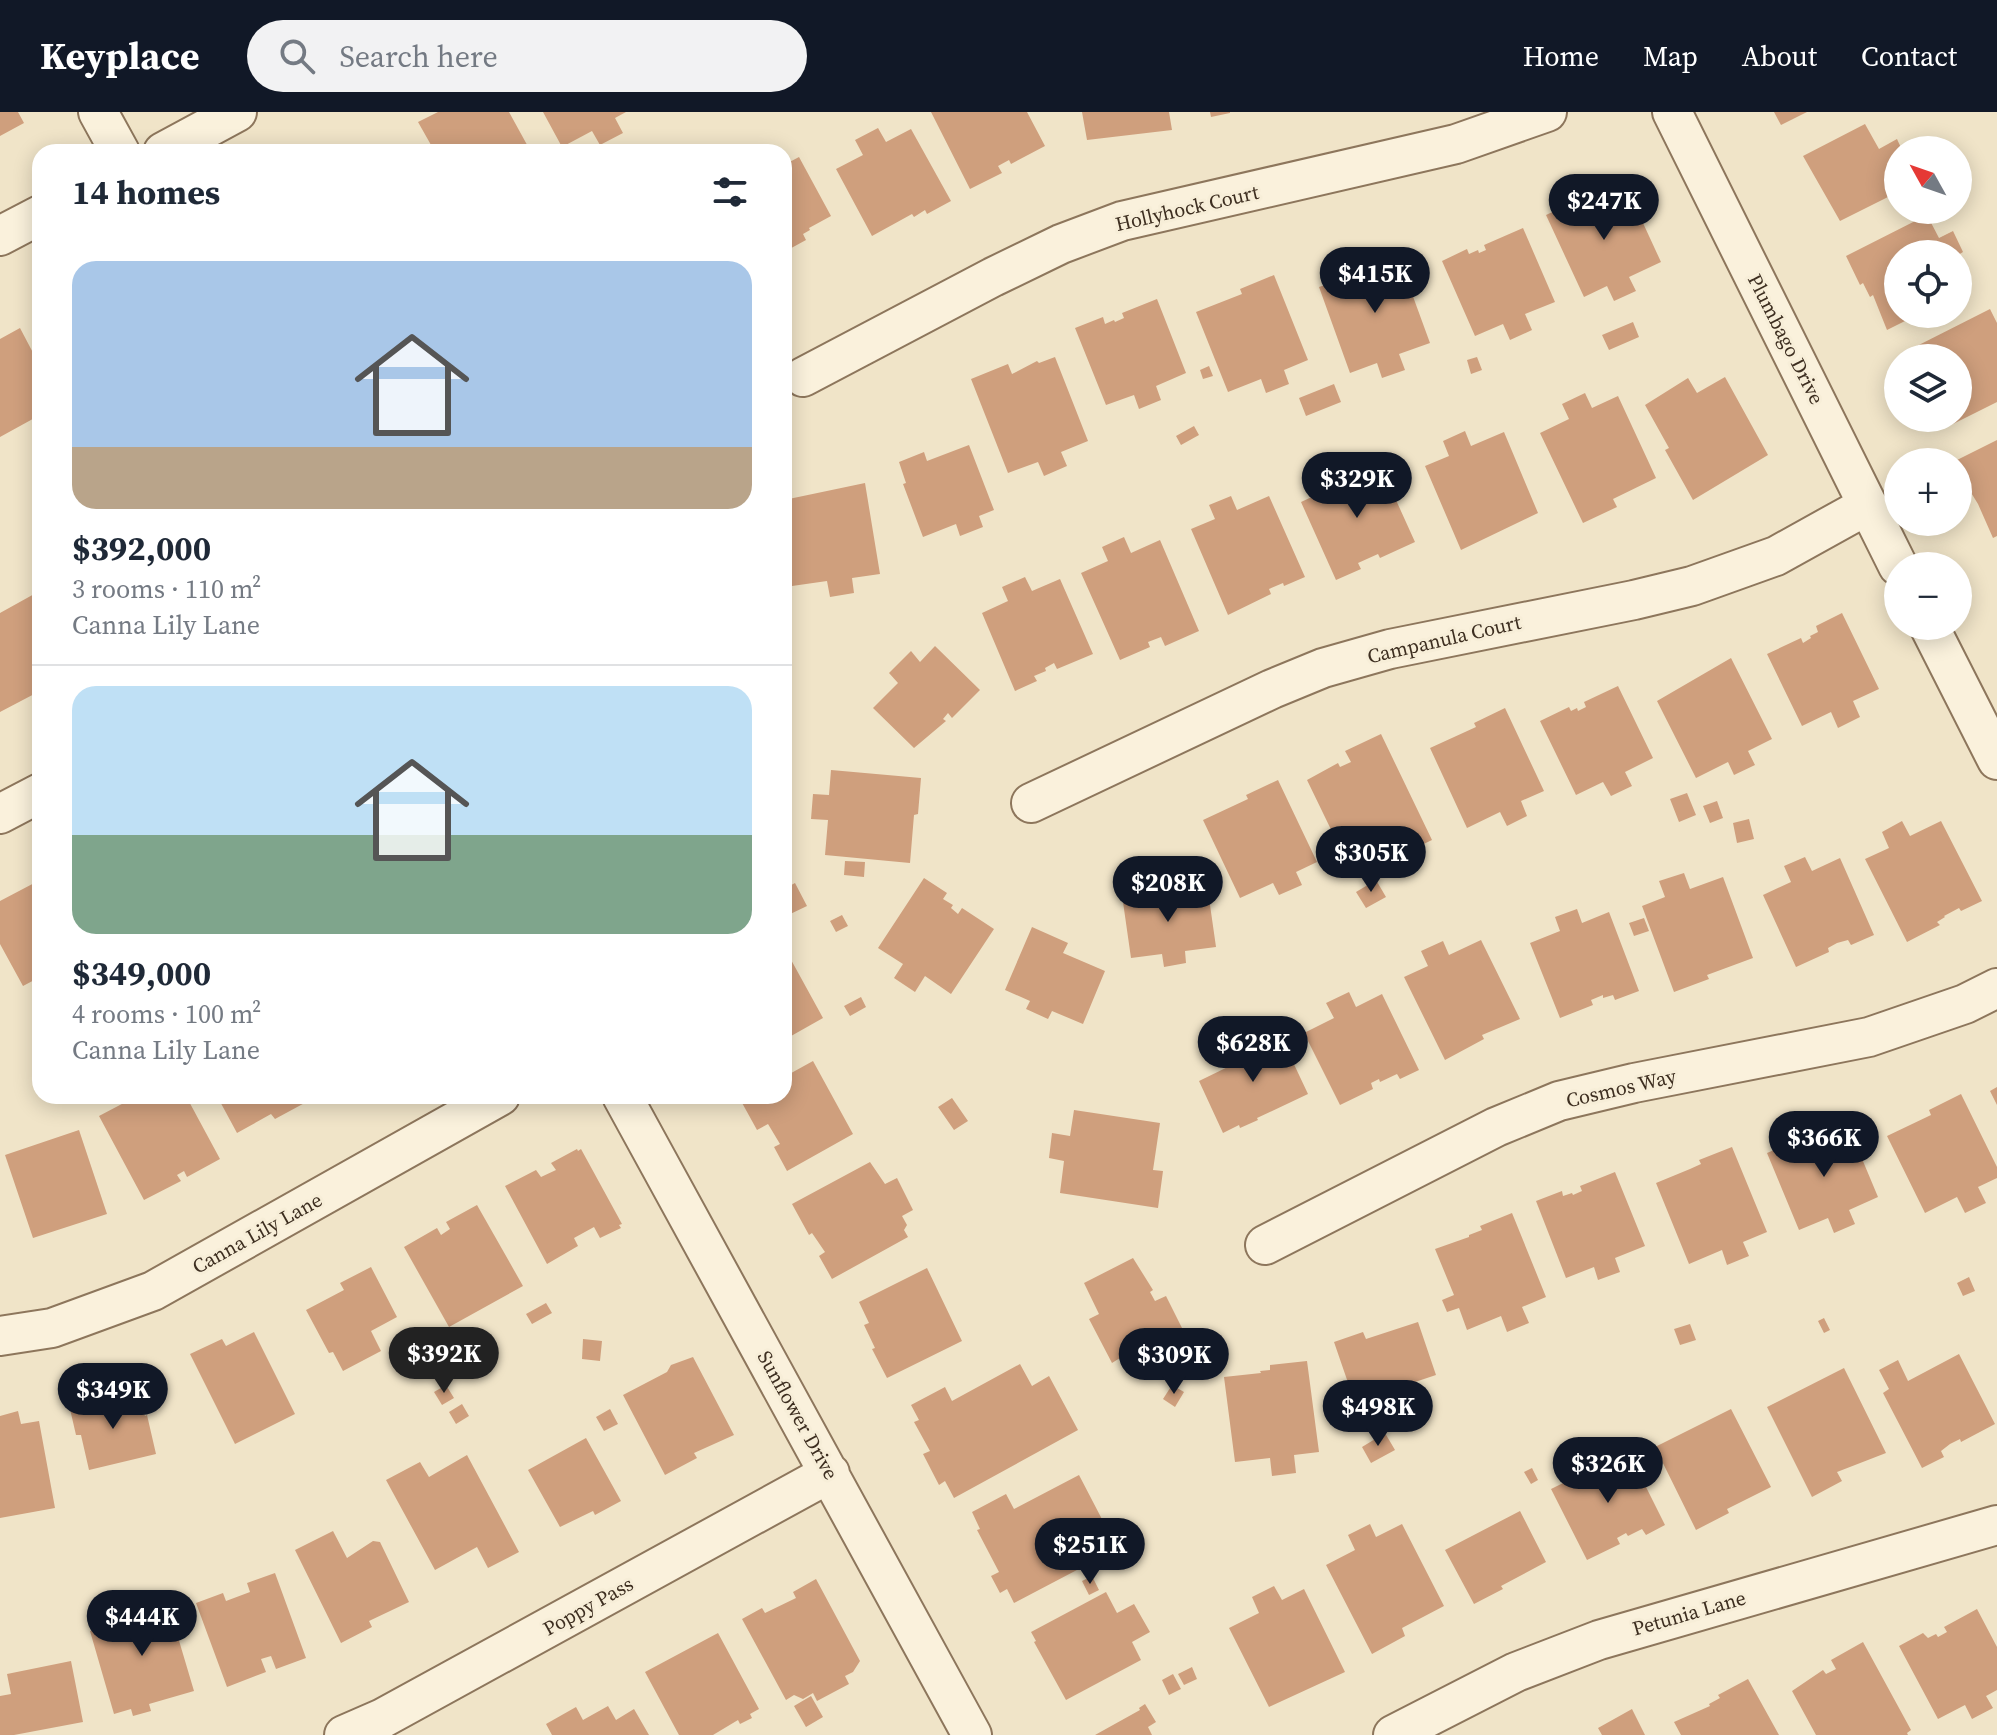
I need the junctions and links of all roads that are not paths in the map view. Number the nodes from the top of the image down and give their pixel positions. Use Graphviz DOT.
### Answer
graph roads {
  1 [pos="98,112"];
  2 [pos="237,112"];
  3 [pos="1547,112"];
  4 [pos="1672,112"];
  5 [pos="116,144"];
  6 [pos="178,144"];
  7 [pos="32,219"];
  8 [pos="0,236"];
  9 [pos="803,377"];
  10 [pos="1868,505"];
  11 [pos="1891,552"];
  12 [pos="1936,640"];
  13 [pos="1997,760"];
  14 [pos="32,797"];
  15 [pos="1031,803"];
  16 [pos="0,814"];
  17 [pos="1997,988"];
  18 [pos="486,1104"];
  19 [pos="626,1104"];
  20 [pos="1265,1245"];
  21 [pos="0,1336"];
  22 [pos="830,1473"];
  23 [pos="1997,1525"];
  24 [pos="344,1735"];
  25 [pos="972,1735"];
  26 [pos="1393,1735"];
  1 -- 5 [label="street"];
  2 -- 6 [label="street"];
  3 -- 9 [label="street, Hollyhock Court"];
  4 -- 10 [label="street, Plumbago Drive"];
  7 -- 8 [label="street"];
  10 -- 11 [label="street, Plumbago Drive"];
  10 -- 15 [label="street, Campanula Court"];
  12 -- 13 [label="street"];
  14 -- 16 [label="street"];
  17 -- 20 [label="street, Cosmos Way"];
  18 -- 21 [label="street, Canna Lily Lane"];
  19 -- 22 [label="street, Sunflower Drive"];
  22 -- 24 [label="street, Poppy Pass"];
  22 -- 25 [label="street, Sunflower Drive"];
  23 -- 26 [label="street, Petunia Lane"];
}
